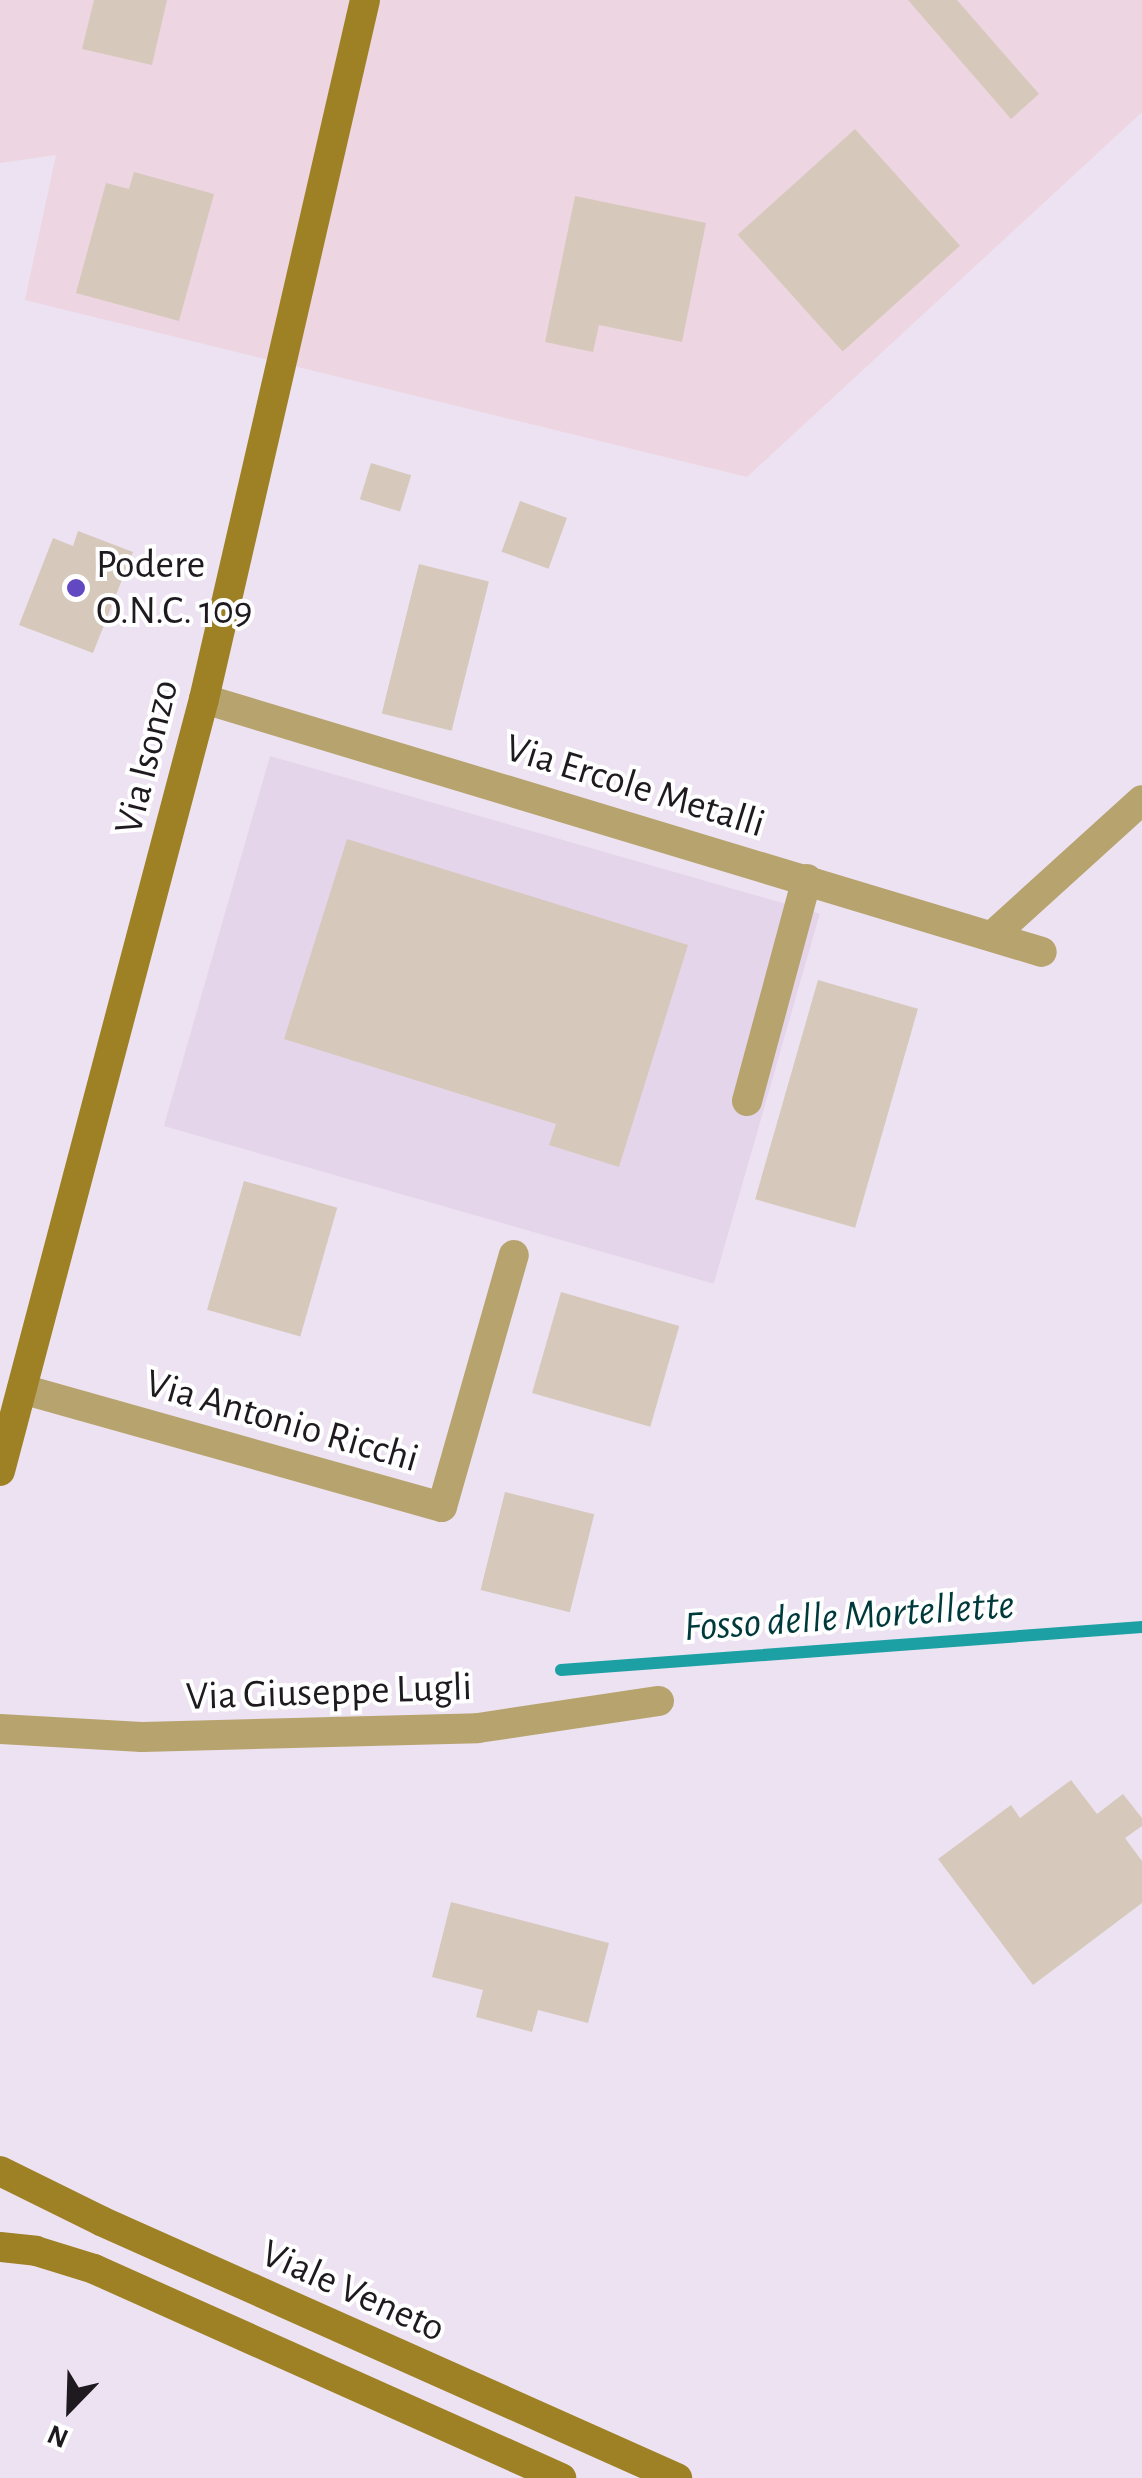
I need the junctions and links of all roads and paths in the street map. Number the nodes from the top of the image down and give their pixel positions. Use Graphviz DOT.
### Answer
graph roads {
  1 [pos="364,0"];
  2 [pos="204,699"];
  3 [pos="1142,800"];
  4 [pos="807,879"];
  5 [pos="992,936"];
  6 [pos="1042,952"];
  7 [pos="747,1101"];
  8 [pos="514,1255"];
  9 [pos="22,1389"];
  10 [pos="0,1470"];
  11 [pos="659,1701"];
  12 [pos="0,1729"];
  13 [pos="0,2171"];
  14 [pos="0,2247"];
  15 [pos="560,2478"];
  16 [pos="677,2478"];
  1 -- 2 [label="main road, Via Isonzo"];
  2 -- 4 [label="street, Via Ercole Metalli"];
  2 -- 9 [label="main road, Via Isonzo"];
  3 -- 5 [label="street"];
  4 -- 5 [label="street, Via Ercole Metalli"];
  4 -- 7 [label="street"];
  5 -- 6 [label="street, Via Ercole Metalli"];
  8 -- 9 [label="street, Via Antonio Ricchi"];
  9 -- 10 [label="main road, Via Isonzo"];
  11 -- 12 [label="street, Via Giuseppe Lugli"];
  13 -- 16 [label="main road, Viale Veneto"];
  14 -- 15 [label="main road, Viale Veneto"];
}
